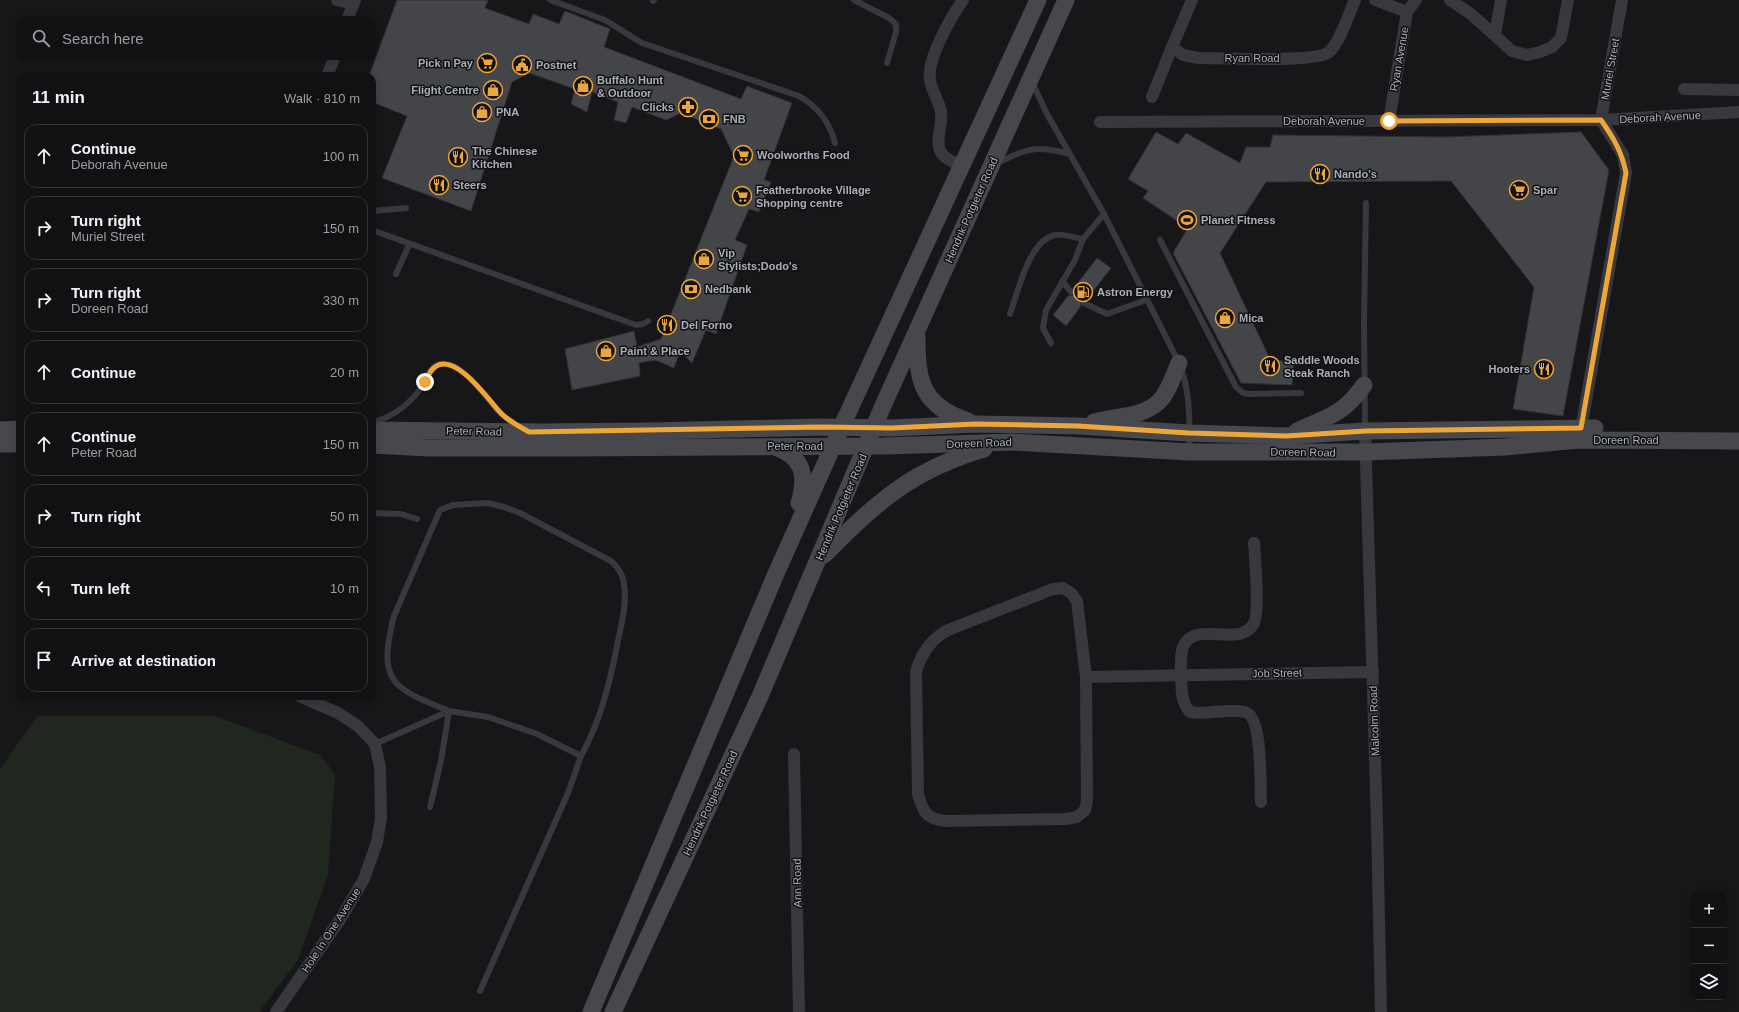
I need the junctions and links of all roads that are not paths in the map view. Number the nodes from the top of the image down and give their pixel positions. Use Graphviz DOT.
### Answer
graph roads {
  1 [pos="337,0"];
  2 [pos="550,0"];
  3 [pos="854,0"];
  4 [pos="963,0"];
  5 [pos="1038,0"];
  6 [pos="1066,0"];
  7 [pos="1192,0"];
  8 [pos="1355,0"];
  9 [pos="1375,0"];
  10 [pos="1416,0"];
  11 [pos="1450,0"];
  12 [pos="1501,0"];
  13 [pos="1568,0"];
  14 [pos="1622,0"];
  15 [pos="354,2"];
  16 [pos="1407,12"];
  17 [pos="349,16"];
  18 [pos="1495,34"];
  19 [pos="1172,47"];
  20 [pos="333,60"];
  21 [pos="887,63"];
  22 [pos="329,72"];
  23 [pos="1030,78"];
  24 [pos="1684,89"];
  25 [pos="1739,90"];
  26 [pos="1152,97"];
  27 [pos="1739,112"];
  28 [pos="1601,120"];
  29 [pos="1389,121"];
  30 [pos="1100,122"];
  31 [pos="835,143"];
  32 [pos="1070,154"];
  33 [pos="961,166"];
  34 [pos="990,167"];
  35 [pos="1366,203"];
  36 [pos="406,208"];
  37 [pos="376,211"];
  38 [pos="1104,214"];
  39 [pos="376,232"];
  40 [pos="1083,239"];
  41 [pos="1160,240"];
  42 [pos="409,245"];
  43 [pos="396,274"];
  44 [pos="1062,281"];
  45 [pos="1071,292"];
  46 [pos="1146,300"];
  47 [pos="1084,303"];
  48 [pos="1010,314"];
  49 [pos="648,321"];
  50 [pos="917,331"];
  51 [pos="1051,343"];
  52 [pos="1179,363"];
  53 [pos="1364,385"];
  54 [pos="1301,394"];
  55 [pos="376,420"];
  56 [pos="975,424"];
  57 [pos="1078,426"];
  58 [pos="841,428"];
  59 [pos="874,428"];
  60 [pos="16,429"];
  61 [pos="0,430"];
  62 [pos="376,430"];
  63 [pos="1739,430"];
  64 [pos="1366,431"];
  65 [pos="529,432"];
  66 [pos="1189,433"];
  67 [pos="1580,434"];
  68 [pos="1286,436"];
  69 [pos="1739,441"];
  70 [pos="1012,442"];
  71 [pos="0,444"];
  72 [pos="16,444"];
  73 [pos="376,445"];
  74 [pos="772,446"];
  75 [pos="834,446"];
  76 [pos="866,446"];
  77 [pos="1190,452"];
  78 [pos="1366,452"];
  79 [pos="376,513"];
  80 [pos="417,519"];
  81 [pos="1254,543"];
  82 [pos="818,561"];
  83 [pos="775,576"];
  84 [pos="1373,672"];
  85 [pos="1181,674"];
  86 [pos="1086,677"];
  87 [pos="308,700"];
  88 [pos="449,711"];
  89 [pos="375,744"];
  90 [pos="794,754"];
  91 [pos="581,756"];
  92 [pos="1261,802"];
  93 [pos="430,807"];
  94 [pos="480,991"];
  95 [pos="276,1012"];
  96 [pos="591,1012"];
  97 [pos="613,1012"];
  98 [pos="799,1012"];
  99 [pos="1381,1012"];
  1 -- 15 [label="street"];
  2 -- 31 [label="lane"];
  3 -- 21 [label="lane"];
  4 -- 33 [label="street"];
  5 -- 33 [label="main road"];
  6 -- 23 [label="main road, Hendrik Potgieter Road"];
  7 -- 19 [label="street"];
  8 -- 19 [label="street, Ryan Road"];
  9 -- 16 [label="street"];
  10 -- 16 [label="street, Ryan Avenue"];
  11 -- 18 [label="street"];
  12 -- 18 [label="street"];
  13 -- 18 [label="street"];
  14 -- 28 [label="street, Muriel Street"];
  15 -- 17 [label="street"];
  16 -- 29 [label="street, Ryan Avenue"];
  19 -- 26 [label="street"];
  20 -- 22 [label="street"];
  23 -- 32 [label="lane"];
  23 -- 34 [label="main road, Hendrik Potgieter Road"];
  24 -- 25 [label="street"];
  27 -- 28 [label="street, Deborah Avenue"];
  28 -- 29 [label="street, Deborah Avenue"];
  28 -- 67 [label="street"];
  29 -- 30 [label="street, Deborah Avenue"];
  32 -- 34 [label="lane"];
  32 -- 38 [label="lane"];
  33 -- 58 [label="main road"];
  34 -- 50 [label="main road, Hendrik Potgieter Road"];
  35 -- 53 [label="lane"];
  36 -- 37 [label="lane"];
  38 -- 40 [label="lane"];
  38 -- 46 [label="lane"];
  39 -- 42 [label="lane"];
  40 -- 44 [label="lane"];
  40 -- 48 [label="lane"];
  41 -- 54 [label="lane"];
  42 -- 43 [label="lane"];
  42 -- 49 [label="lane"];
  44 -- 45 [label="lane"];
  44 -- 51 [label="lane"];
  46 -- 47 [label="lane"];
  46 -- 52 [label="lane"];
  50 -- 56 [label="main road"];
  50 -- 59 [label="main road, Hendrik Potgieter Road"];
  52 -- 57 [label="main road"];
  52 -- 66 [label="lane"];
  53 -- 64 [label="lane"];
  53 -- 68 [label="main road"];
  55 -- 65 [label="lane"];
  56 -- 57 [label="main road, Doreen Road"];
  56 -- 59 [label="main road, Doreen Road"];
  57 -- 66 [label="main road, Doreen Road"];
  58 -- 59 [label="main road, Doreen Road"];
  58 -- 65 [label="main road, Peter Road"];
  58 -- 75 [label="main road"];
  59 -- 76 [label="main road, Hendrik Potgieter Road"];
  60 -- 61 [label="main road"];
  62 -- 65 [label="main road, Peter Road"];
  63 -- 67 [label="main road, Doreen Road"];
  64 -- 67 [label="main road, Doreen Road"];
  64 -- 68 [label="main road, Doreen Road"];
  64 -- 78 [label="street, Malcolm Road"];
  66 -- 68 [label="main road, Doreen Road"];
  66 -- 77 [label="lane"];
  67 -- 69 [label="main road, Doreen Road"];
  67 -- 78 [label="main road, Doreen Road"];
  70 -- 76 [label="main road, Doreen Road"];
  70 -- 77 [label="main road, Doreen Road"];
  70 -- 82 [label="main road"];
  71 -- 72 [label="main road"];
  73 -- 74 [label="main road, Peter Road"];
  74 -- 75 [label="main road, Peter Road"];
  74 -- 83 [label="main road"];
  75 -- 76 [label="main road, Doreen Road"];
  75 -- 83 [label="main road"];
  76 -- 82 [label="main road, Hendrik Potgieter Road"];
  77 -- 78 [label="main road, Doreen Road"];
  78 -- 84 [label="street, Malcolm Road"];
  79 -- 80 [label="lane"];
  81 -- 85 [label="street"];
  82 -- 97 [label="main road, Hendrik Potgieter Road"];
  83 -- 96 [label="main road"];
  84 -- 85 [label="street, Job Street"];
  84 -- 99 [label="street, Malcolm Road"];
  85 -- 86 [label="street, Job Street"];
  85 -- 92 [label="street"];
  86 -- 86 [label="street"];
  87 -- 89 [label="street"];
  88 -- 89 [label="lane"];
  88 -- 91 [label="lane"];
  88 -- 91 [label="lane"];
  88 -- 93 [label="lane"];
  89 -- 95 [label="street, Hole In One Avenue"];
  90 -- 98 [label="street, Ann Road"];
  91 -- 94 [label="lane"];
}
